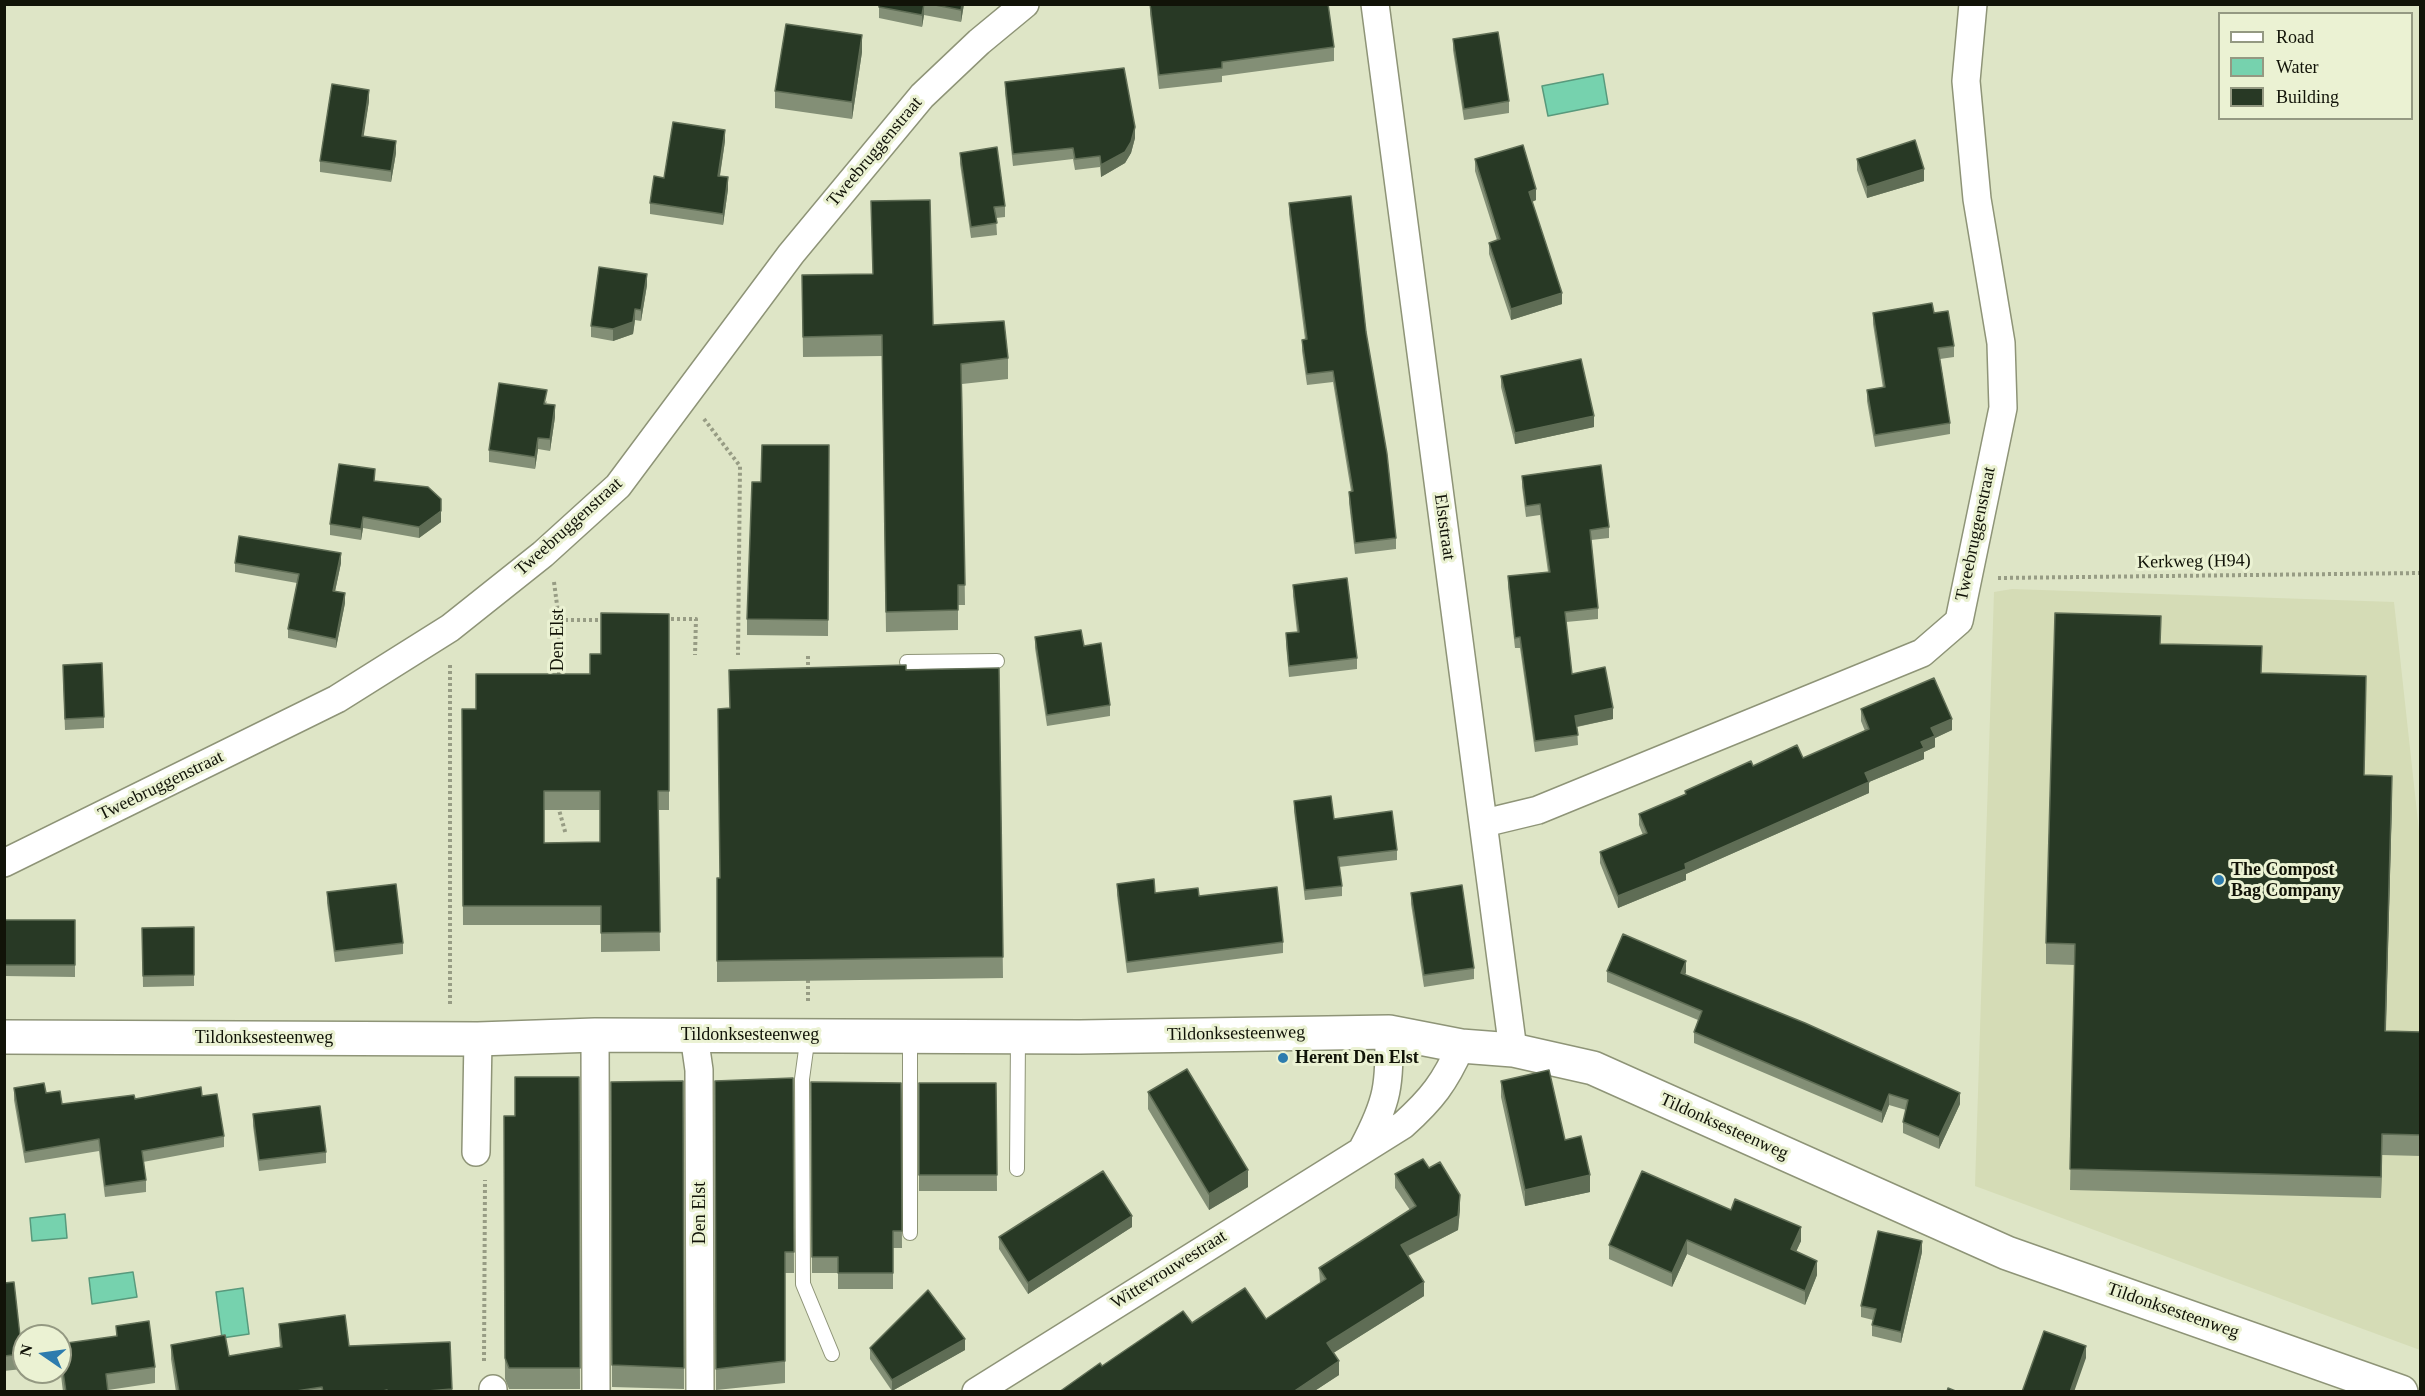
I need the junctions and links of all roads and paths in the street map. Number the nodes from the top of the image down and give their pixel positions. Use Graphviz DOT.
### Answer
graph roads {
  1 [pos="1025,4"];
  2 [pos="1375,4"];
  3 [pos="1973,4"];
  4 [pos="686,394"];
  5 [pos="543,554"];
  6 [pos="2421,573"];
  7 [pos="1967,579"];
  8 [pos="560,620"];
  9 [pos="605,620"];
  10 [pos="662,620"];
  11 [pos="450,628"];
  12 [pos="808,654"];
  13 [pos="695,655"];
  14 [pos="738,655"];
  15 [pos="997,661"];
  16 [pos="906,662"];
  17 [pos="558,677"];
  18 [pos="808,678"];
  19 [pos="556,802"];
  20 [pos="1484,823"];
  21 [pos="566,835"];
  22 [pos="4,863"];
  23 [pos="808,964"];
  24 [pos="1389,1032"];
  25 [pos="595,1035"];
  26 [pos="694,1035"];
  27 [pos="808,1035"];
  28 [pos="910,1036"];
  29 [pos="4,1037"];
  30 [pos="1018,1037"];
  31 [pos="464,1039"];
  32 [pos="1461,1046"];
  33 [pos="1513,1050"];
  34 [pos="1363,1148"];
  35 [pos="476,1152"];
  36 [pos="1017,1168"];
  37 [pos="910,1233"];
  38 [pos="832,1354"];
  39 [pos="493,1390"];
  40 [pos="596,1392"];
  41 [pos="700,1392"];
  42 [pos="976,1392"];
  43 [pos="2401,1392"];
  1 -- 4 [label="street, Tweebruggenstraat"];
  2 -- 20 [label="street, Elststraat"];
  3 -- 7 [label="street, Tweebruggenstraat"];
  4 -- 5 [label="street, Tweebruggenstraat"];
  4 -- 14 [label="path"];
  5 -- 8 [label="path, Den Elst"];
  5 -- 11 [label="street, Tweebruggenstraat"];
  6 -- 7 [label="path, Kerkweg (H94)"];
  7 -- 20 [label="street, Tweebruggenstraat"];
  8 -- 9 [label="path"];
  8 -- 17 [label="path, Den Elst"];
  10 -- 13 [label="path"];
  11 -- 22 [label="street, Tweebruggenstraat"];
  11 -- 31 [label="path"];
  12 -- 18 [label="path"];
  15 -- 16 [label="lane"];
  19 -- 21 [label="path"];
  20 -- 33 [label="street, Elststraat"];
  23 -- 27 [label="path"];
  24 -- 30 [label="street, Tildonksesteenweg"];
  24 -- 32 [label="street, Tildonksesteenweg"];
  24 -- 34 [label="street, Wittevrouwestraat"];
  25 -- 26 [label="street, Tildonksesteenweg"];
  25 -- 31 [label="street, Tildonksesteenweg"];
  25 -- 40 [label="street"];
  26 -- 27 [label="street, Tildonksesteenweg"];
  26 -- 41 [label="street, Den Elst"];
  27 -- 28 [label="street, Tildonksesteenweg"];
  27 -- 38 [label="lane"];
  28 -- 30 [label="street, Tildonksesteenweg"];
  28 -- 37 [label="lane"];
  29 -- 31 [label="street, Tildonksesteenweg"];
  30 -- 36 [label="lane"];
  31 -- 35 [label="street"];
  32 -- 33 [label="street, Tildonksesteenweg"];
  32 -- 34 [label="street, Wittevrouwestraat"];
  33 -- 43 [label="street, Tildonksesteenweg"];
  34 -- 42 [label="street, Wittevrouwestraat"];
  35 -- 39 [label="path"];
}
